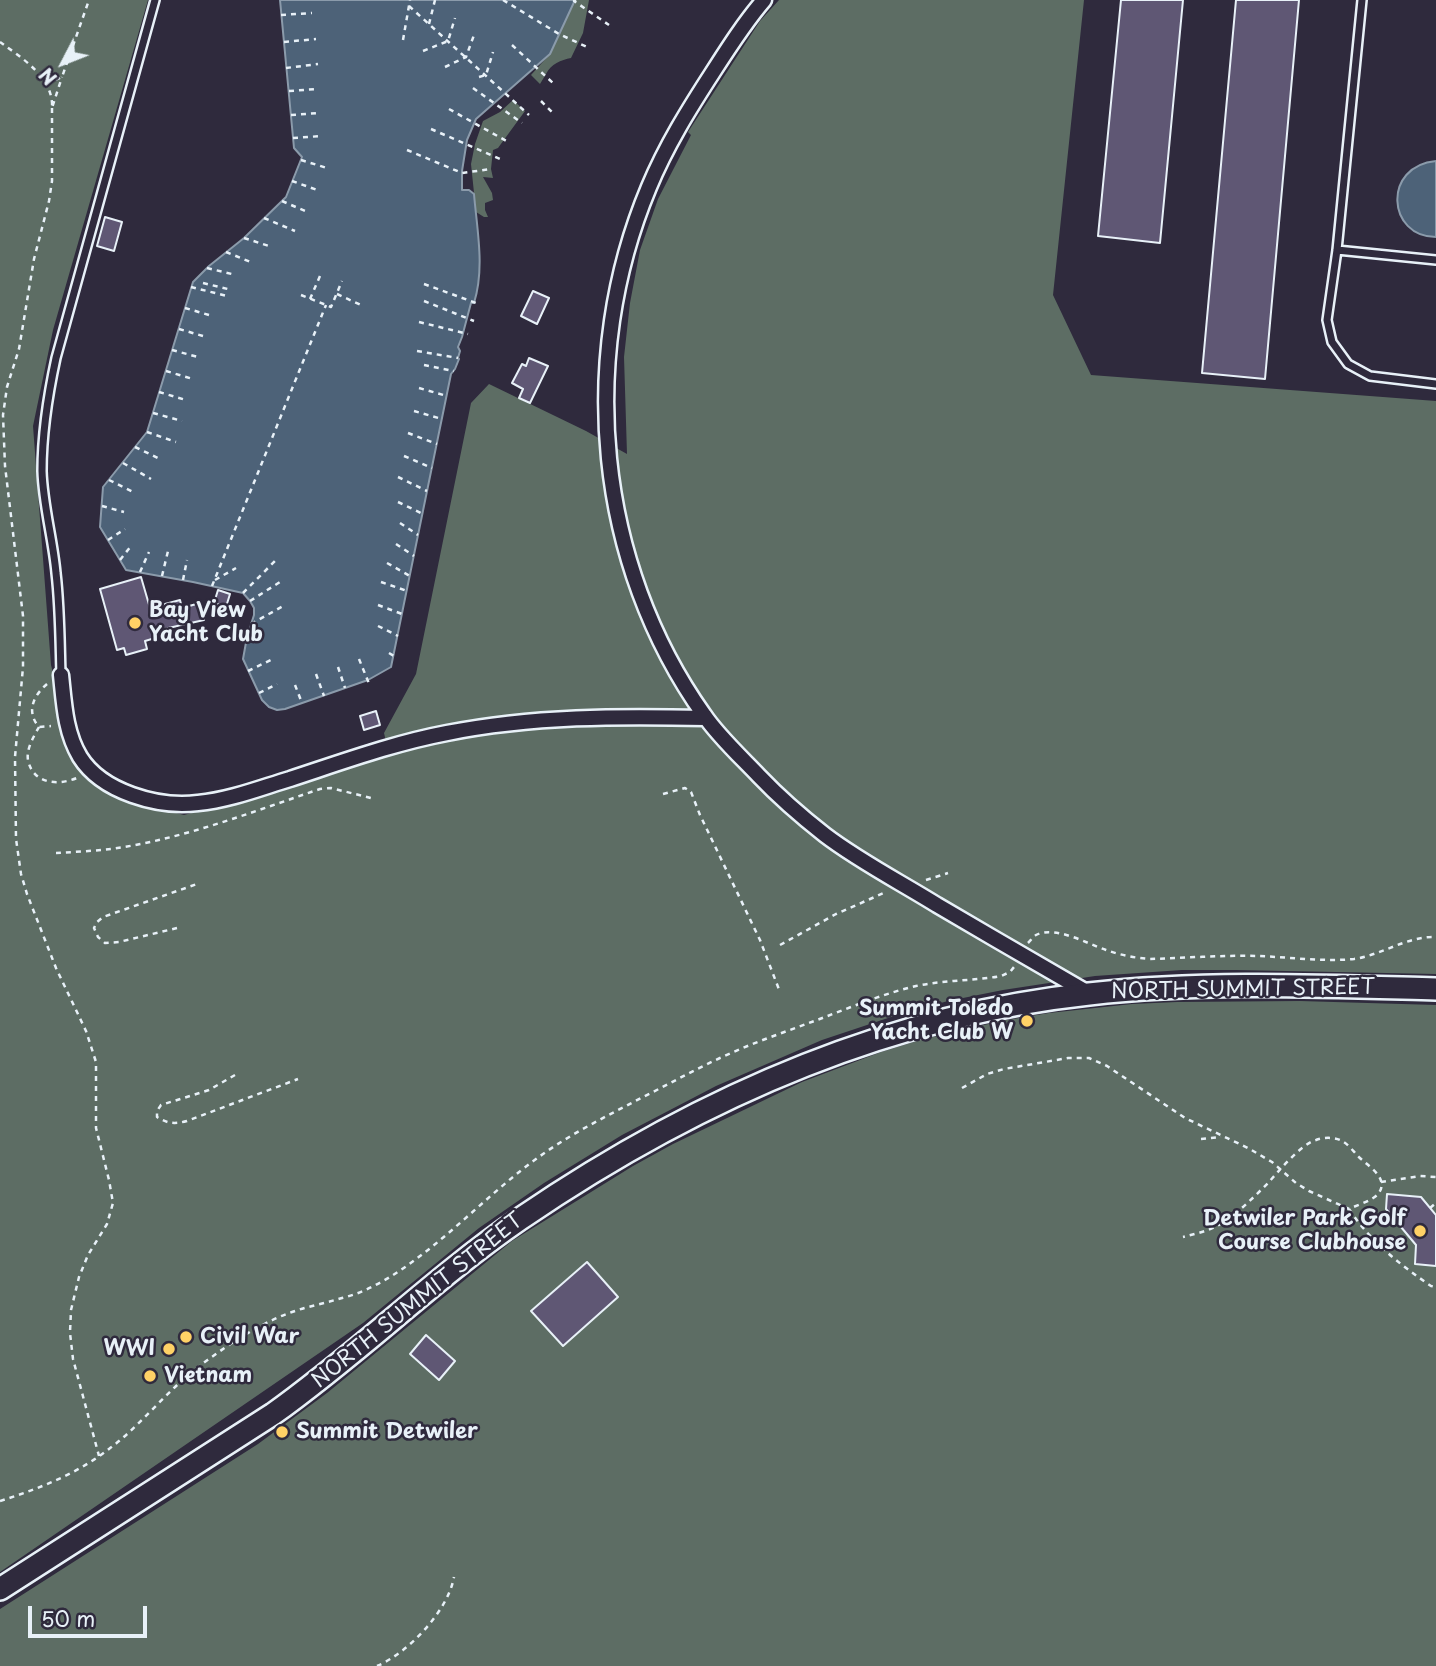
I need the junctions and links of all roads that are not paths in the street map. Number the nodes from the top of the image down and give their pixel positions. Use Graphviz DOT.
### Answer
graph roads {
  1 [pos="155,0"];
  2 [pos="764,0"];
  3 [pos="1362,0"];
  4 [pos="1337,250"];
  5 [pos="1436,260"];
  6 [pos="1436,384"];
  7 [pos="61,675"];
  8 [pos="706,718"];
  9 [pos="1436,989"];
  10 [pos="1090,994"];
  11 [pos="0,1589"];
  1 -- 7 [label="lane"];
  2 -- 8 [label="street"];
  3 -- 4 [label="lane"];
  4 -- 5 [label="lane"];
  4 -- 6 [label="lane"];
  7 -- 8 [label="street"];
  8 -- 10 [label="street"];
  9 -- 10 [label="main road, NORTH SUMMIT STREET"];
  10 -- 11 [label="main road, NORTH SUMMIT STREET"];
}
